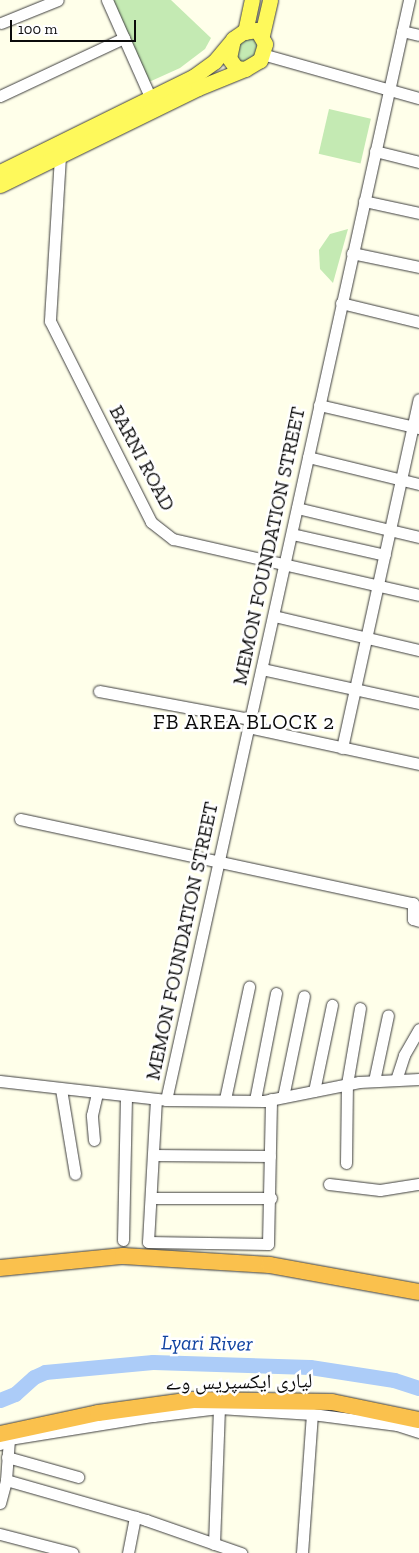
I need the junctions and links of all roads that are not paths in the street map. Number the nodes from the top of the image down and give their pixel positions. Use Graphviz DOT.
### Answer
graph roads {
  1 [pos="58,0"];
  2 [pos="107,0"];
  3 [pos="252,0"];
  4 [pos="270,0"];
  5 [pos="409,0"];
  6 [pos="1,23"];
  7 [pos="402,31"];
  8 [pos="239,35"];
  9 [pos="262,35"];
  10 [pos="419,35"];
  11 [pos="124,38"];
  12 [pos="262,54"];
  13 [pos="245,69"];
  14 [pos="389,90"];
  15 [pos="0,96"];
  16 [pos="419,98"];
  17 [pos="151,99"];
  18 [pos="58,151"];
  19 [pos="375,151"];
  20 [pos="419,162"];
  21 [pos="0,172"];
  22 [pos="0,185"];
  23 [pos="364,201"];
  24 [pos="419,213"];
  25 [pos="352,253"];
  26 [pos="419,268"];
  27 [pos="340,303"];
  28 [pos="419,322"];
  29 [pos="419,399"];
  30 [pos="319,405"];
  31 [pos="416,427"];
  32 [pos="308,457"];
  33 [pos="401,480"];
  34 [pos="419,484"];
  35 [pos="298,508"];
  36 [pos="391,530"];
  37 [pos="292,534"];
  38 [pos="419,537"];
  39 [pos="385,555"];
  40 [pos="286,566"];
  41 [pos="379,587"];
  42 [pos="419,595"];
  43 [pos="274,616"];
  44 [pos="367,638"];
  45 [pos="419,650"];
  46 [pos="262,669"];
  47 [pos="356,688"];
  48 [pos="98,690"];
  49 [pos="419,703"];
  50 [pos="249,723"];
  51 [pos="342,748"];
  52 [pos="419,764"];
  53 [pos="20,819"];
  54 [pos="219,859"];
  55 [pos="419,921"];
  56 [pos="249,987"];
  57 [pos="276,993"];
  58 [pos="304,996"];
  59 [pos="332,1005"];
  60 [pos="360,1008"];
  61 [pos="388,1014"];
  62 [pos="419,1028"];
  63 [pos="418,1079"];
  64 [pos="396,1080"];
  65 [pos="374,1081"];
  66 [pos="0,1082"];
  67 [pos="347,1084"];
  68 [pos="60,1088"];
  69 [pos="314,1091"];
  70 [pos="419,1092"];
  71 [pos="97,1093"];
  72 [pos="126,1096"];
  73 [pos="277,1098"];
  74 [pos="161,1099"];
  75 [pos="226,1099"];
  76 [pos="255,1100"];
  77 [pos="94,1140"];
  78 [pos="153,1154"];
  79 [pos="270,1156"];
  80 [pos="346,1163"];
  81 [pos="75,1174"];
  82 [pos="328,1184"];
  83 [pos="419,1184"];
  84 [pos="151,1198"];
  85 [pos="271,1198"];
  86 [pos="123,1240"];
  87 [pos="0,1268"];
  88 [pos="419,1292"];
  89 [pos="220,1408"];
  90 [pos="312,1414"];
  91 [pos="419,1420"];
  92 [pos="419,1432"];
  93 [pos="3,1439"];
  94 [pos="7,1457"];
  95 [pos="78,1477"];
  96 [pos="6,1480"];
  97 [pos="0,1503"];
  98 [pos="135,1517"];
  99 [pos="0,1534"];
  100 [pos="214,1544"];
  101 [pos="73,1553"];
  102 [pos="128,1553"];
  103 [pos="238,1553"];
  104 [pos="302,1553"];
  1 -- 6 [label="street"];
  2 -- 11 [label="street"];
  3 -- 8 [label="main road"];
  4 -- 9 [label="main road"];
  5 -- 7 [label="street, MEMON FOUNDATION STREET"];
  7 -- 10 [label="street"];
  7 -- 14 [label="street, MEMON FOUNDATION STREET"];
  8 -- 9 [label="main road"];
  8 -- 13 [label="main road"];
  8 -- 17 [label="main road"];
  9 -- 12 [label="main road"];
  11 -- 15 [label="street"];
  11 -- 17 [label="street"];
  12 -- 13 [label="main road"];
  12 -- 14 [label="street"];
  13 -- 18 [label="main road"];
  14 -- 16 [label="street"];
  14 -- 19 [label="street, MEMON FOUNDATION STREET"];
  17 -- 18 [label="main road"];
  18 -- 21 [label="main road"];
  18 -- 22 [label="main road"];
  18 -- 40 [label="street, BARNI ROAD"];
  19 -- 20 [label="street"];
  19 -- 23 [label="street, MEMON FOUNDATION STREET"];
  23 -- 24 [label="street"];
  23 -- 25 [label="street, MEMON FOUNDATION STREET"];
  25 -- 26 [label="street"];
  25 -- 27 [label="street, MEMON FOUNDATION STREET"];
  27 -- 28 [label="street"];
  27 -- 30 [label="street, MEMON FOUNDATION STREET"];
  29 -- 31 [label="street"];
  30 -- 31 [label="street"];
  30 -- 32 [label="street, MEMON FOUNDATION STREET"];
  31 -- 33 [label="street"];
  32 -- 33 [label="street"];
  32 -- 35 [label="street, MEMON FOUNDATION STREET"];
  33 -- 34 [label="street"];
  33 -- 36 [label="street"];
  35 -- 36 [label="street"];
  35 -- 37 [label="street, MEMON FOUNDATION STREET"];
  36 -- 38 [label="street"];
  36 -- 39 [label="street"];
  37 -- 39 [label="street"];
  37 -- 40 [label="street, MEMON FOUNDATION STREET"];
  39 -- 41 [label="street"];
  40 -- 41 [label="street, BARNI ROAD"];
  40 -- 43 [label="street, MEMON FOUNDATION STREET"];
  41 -- 42 [label="street, BARNI ROAD"];
  41 -- 44 [label="street"];
  43 -- 44 [label="street"];
  43 -- 46 [label="street, MEMON FOUNDATION STREET"];
  44 -- 45 [label="street"];
  44 -- 47 [label="street"];
  46 -- 47 [label="street"];
  46 -- 50 [label="street, MEMON FOUNDATION STREET"];
  47 -- 49 [label="street"];
  47 -- 51 [label="street"];
  48 -- 50 [label="street"];
  50 -- 51 [label="street"];
  50 -- 54 [label="street, MEMON FOUNDATION STREET"];
  51 -- 52 [label="street"];
  53 -- 54 [label="street"];
  54 -- 55 [label="street"];
  54 -- 74 [label="street, MEMON FOUNDATION STREET"];
  56 -- 75 [label="street"];
  57 -- 76 [label="street"];
  58 -- 73 [label="street"];
  59 -- 69 [label="street"];
  60 -- 67 [label="street"];
  61 -- 65 [label="street"];
  62 -- 64 [label="street"];
  63 -- 64 [label="street"];
  63 -- 70 [label="street"];
  64 -- 65 [label="street"];
  65 -- 67 [label="street"];
  66 -- 68 [label="street"];
  67 -- 69 [label="street"];
  67 -- 80 [label="street"];
  68 -- 71 [label="street"];
  68 -- 81 [label="street"];
  69 -- 73 [label="street"];
  71 -- 72 [label="street"];
  71 -- 77 [label="street"];
  72 -- 74 [label="street"];
  72 -- 86 [label="street"];
  73 -- 76 [label="street"];
  73 -- 79 [label="street"];
  74 -- 75 [label="street"];
  74 -- 78 [label="street, MEMON FOUNDATION STREET"];
  75 -- 76 [label="street"];
  78 -- 79 [label="street"];
  78 -- 84 [label="street, MEMON FOUNDATION STREET"];
  79 -- 85 [label="street"];
  82 -- 83 [label="street"];
  84 -- 85 [label="street"];
  84 -- 85 [label="street, MEMON FOUNDATION STREET"];
  87 -- 88 [label="highway"];
  89 -- 90 [label="street"];
  89 -- 93 [label="street"];
  89 -- 100 [label="street"];
  90 -- 92 [label="street"];
  90 -- 104 [label="street"];
  91 -- 93 [label="highway, لیاری ایکسپریس وے"];
  93 -- 94 [label="street"];
  94 -- 95 [label="street"];
  94 -- 96 [label="street"];
  96 -- 97 [label="street"];
  96 -- 98 [label="street"];
  98 -- 100 [label="street"];
  98 -- 102 [label="street"];
  99 -- 101 [label="street"];
  100 -- 103 [label="street"];
}
